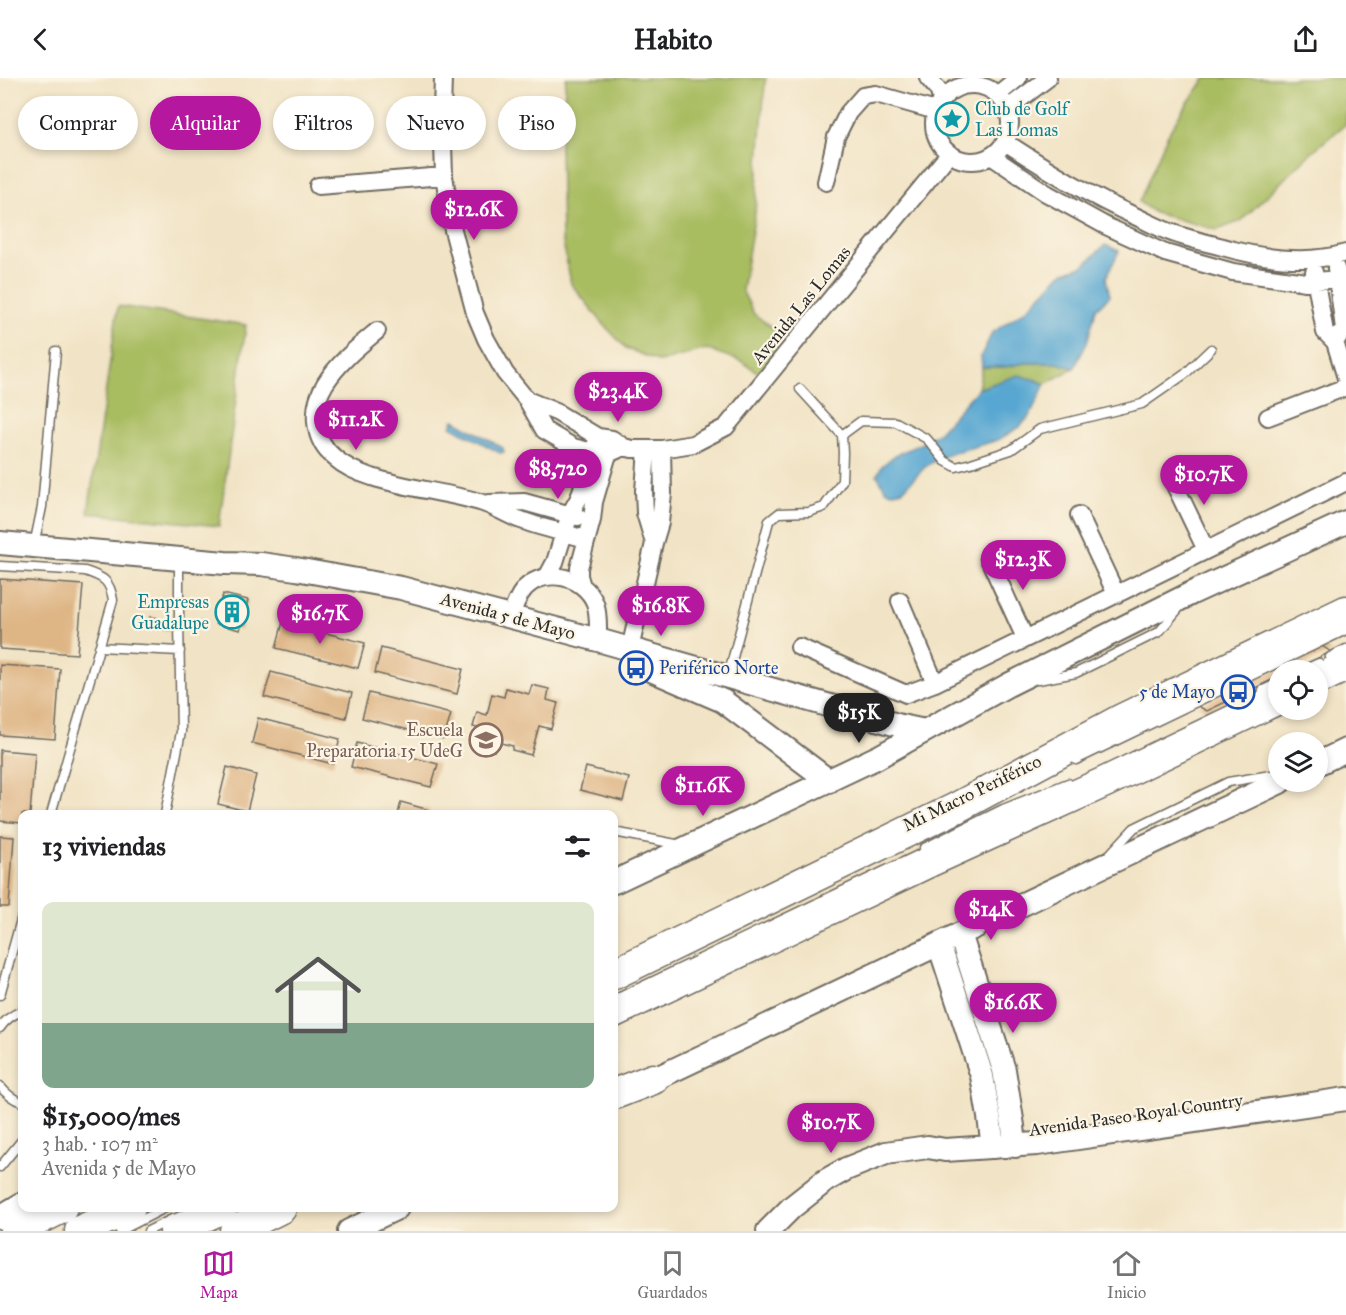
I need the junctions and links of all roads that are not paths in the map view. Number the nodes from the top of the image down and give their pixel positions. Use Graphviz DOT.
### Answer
graph roads {
  1 [pos="443,78"];
  2 [pos="928,78"];
  3 [pos="1018,78"];
  4 [pos="1048,78"];
  5 [pos="958,82"];
  6 [pos="997,95"];
  7 [pos="938,106"];
  8 [pos="1007,109"];
  9 [pos="1005,142"];
  10 [pos="949,154"];
  11 [pos="991,156"];
  12 [pos="444,176"];
  13 [pos="826,182"];
  14 [pos="318,186"];
  15 [pos="1340,255"];
  16 [pos="1313,260"];
  17 [pos="1342,277"];
  18 [pos="1315,281"];
  19 [pos="376,331"];
  20 [pos="1335,342"];
  21 [pos="1211,349"];
  22 [pos="56,351"];
  23 [pos="1346,378"];
  24 [pos="1346,387"];
  25 [pos="800,388"];
  26 [pos="1268,417"];
  27 [pos="842,435"];
  28 [pos="607,446"];
  29 [pos="654,449"];
  30 [pos="1171,477"];
  31 [pos="1346,482"];
  32 [pos="485,503"];
  33 [pos="570,514"];
  34 [pos="1079,514"];
  35 [pos="592,520"];
  36 [pos="1346,522"];
  37 [pos="565,533"];
  38 [pos="587,539"];
  39 [pos="0,543"];
  40 [pos="34,546"];
  41 [pos="1206,550"];
  42 [pos="179,559"];
  43 [pos="989,559"];
  44 [pos="225,563"];
  45 [pos="0,566"];
  46 [pos="547,577"];
  47 [pos="582,585"];
  48 [pos="1116,594"];
  49 [pos="900,601"];
  50 [pos="1346,611"];
  51 [pos="511,618"];
  52 [pos="1346,630"];
  53 [pos="1025,638"];
  54 [pos="598,640"];
  55 [pos="99,647"];
  56 [pos="799,647"];
  57 [pos="1346,649"];
  58 [pos="630,650"];
  59 [pos="180,651"];
  60 [pos="1323,660"];
  61 [pos="1346,666"];
  62 [pos="1328,675"];
  63 [pos="728,677"];
  64 [pos="935,683"];
  65 [pos="1267,696"];
  66 [pos="925,731"];
  67 [pos="1346,750"];
  68 [pos="1328,759"];
  69 [pos="1069,764"];
  70 [pos="1268,776"];
  71 [pos="1077,779"];
  72 [pos="829,781"];
  73 [pos="1268,788"];
  74 [pos="52,810"];
  75 [pos="166,810"];
  76 [pos="618,833"];
  77 [pos="687,846"];
  78 [pos="919,850"];
  79 [pos="1096,869"];
  80 [pos="618,880"];
  81 [pos="18,930"];
  82 [pos="960,934"];
  83 [pos="939,944"];
  84 [pos="618,972"];
  85 [pos="0,995"];
  86 [pos="618,1010"];
  87 [pos="18,1012"];
  88 [pos="1,1022"];
  89 [pos="1004,1070"];
  90 [pos="982,1076"];
  91 [pos="653,1079"];
  92 [pos="1346,1085"];
  93 [pos="0,1086"];
  94 [pos="618,1092"];
  95 [pos="618,1098"];
  96 [pos="1302,1099"];
  97 [pos="18,1100"];
  98 [pos="1346,1100"];
  99 [pos="1003,1140"];
  100 [pos="18,1145"];
  101 [pos="0,1167"];
  102 [pos="18,1206"];
  103 [pos="53,1212"];
  104 [pos="121,1212"];
  105 [pos="157,1212"];
  106 [pos="210,1212"];
  107 [pos="273,1212"];
  108 [pos="389,1212"];
  109 [pos="0,1216"];
  110 [pos="175,1224"];
  111 [pos="15,1230"];
  112 [pos="80,1231"];
  113 [pos="120,1231"];
  114 [pos="148,1231"];
  115 [pos="235,1231"];
  116 [pos="349,1231"];
  117 [pos="768,1231"];
  1 -- 12 [label="street, Avenida Las Lomas"];
  2 -- 7 [label="street"];
  3 -- 6 [label="street"];
  4 -- 8 [label="street"];
  5 -- 6 [label="street"];
  5 -- 7 [label="street"];
  6 -- 8 [label="street"];
  7 -- 10 [label="street"];
  7 -- 13 [label="street"];
  8 -- 9 [label="street"];
  9 -- 11 [label="street"];
  9 -- 16 [label="street"];
  10 -- 11 [label="street"];
  10 -- 29 [label="street, Avenida Las Lomas"];
  11 -- 18 [label="street"];
  12 -- 14 [label="street"];
  12 -- 28 [label="street, Avenida Las Lomas"];
  15 -- 16 [label="street"];
  15 -- 17 [label="street"];
  16 -- 18 [label="street"];
  17 -- 18 [label="street"];
  17 -- 20 [label="street"];
  18 -- 20 [label="street"];
  19 -- 32 [label="street"];
  20 -- 23 [label="street"];
  21 -- 27 [label="lane"];
  22 -- 40 [label="lane"];
  24 -- 26 [label="street"];
  25 -- 27 [label="lane"];
  27 -- 63 [label="lane"];
  28 -- 29 [label="street, Avenida Las Lomas"];
  28 -- 33 [label="street"];
  28 -- 35 [label="street"];
  29 -- 58 [label="street"];
  30 -- 41 [label="street"];
  31 -- 41 [label="street"];
  32 -- 33 [label="street"];
  32 -- 37 [label="street"];
  33 -- 35 [label="street"];
  33 -- 37 [label="street"];
  34 -- 48 [label="street"];
  35 -- 38 [label="street"];
  36 -- 66 [label="main road"];
  37 -- 38 [label="street"];
  37 -- 46 [label="street"];
  38 -- 47 [label="street"];
  39 -- 40 [label="main road, Avenida 5 de Mayo"];
  40 -- 42 [label="main road, Avenida 5 de Mayo"];
  41 -- 48 [label="street"];
  42 -- 44 [label="main road, Avenida 5 de Mayo"];
  42 -- 59 [label="lane"];
  43 -- 53 [label="street"];
  44 -- 51 [label="main road, Avenida 5 de Mayo"];
  44 -- 72 [label="main road, Avenida 5 de Mayo"];
  45 -- 55 [label="lane"];
  46 -- 47 [label="street"];
  46 -- 51 [label="street"];
  47 -- 54 [label="street"];
  48 -- 53 [label="street"];
  49 -- 64 [label="street"];
  50 -- 84 [label="highway"];
  51 -- 54 [label="main road, Avenida 5 de Mayo"];
  52 -- 69 [label="lane, Mi Macro Periférico"];
  53 -- 64 [label="street"];
  54 -- 58 [label="main road, Avenida 5 de Mayo"];
  55 -- 59 [label="lane"];
  55 -- 74 [label="lane"];
  56 -- 64 [label="street"];
  57 -- 60 [label="lane"];
  58 -- 63 [label="main road, Avenida 5 de Mayo"];
  59 -- 75 [label="lane"];
  61 -- 62 [label="highway"];
  63 -- 66 [label="main road, Avenida 5 de Mayo"];
  65 -- 86 [label="highway"];
  66 -- 72 [label="main road"];
  67 -- 68 [label="main road"];
  70 -- 79 [label="lane"];
  71 -- 78 [label="lane, Mi Macro Periférico"];
  72 -- 77 [label="main road"];
  73 -- 79 [label="main road"];
  76 -- 77 [label="lane"];
  77 -- 80 [label="main road"];
  79 -- 82 [label="main road"];
  81 -- 85 [label="lane"];
  82 -- 83 [label="main road"];
  82 -- 89 [label="main road"];
  83 -- 90 [label="main road"];
  83 -- 91 [label="main road"];
  87 -- 88 [label="lane"];
  89 -- 90 [label="main road"];
  89 -- 99 [label="main road"];
  90 -- 99 [label="main road"];
  91 -- 94 [label="highway"];
  91 -- 95 [label="main road"];
  92 -- 96 [label="main road, Avenida Paseo Royal Country"];
  93 -- 97 [label="lane"];
  96 -- 98 [label="main road, Avenida Paseo Royal Country"];
  96 -- 99 [label="main road, Avenida Paseo Royal Country"];
  99 -- 117 [label="main road, Avenida Paseo Royal Country"];
  100 -- 101 [label="lane"];
  102 -- 109 [label="main road"];
  103 -- 111 [label="highway"];
  104 -- 112 [label="highway"];
  105 -- 113 [label="lane"];
  106 -- 110 [label="highway"];
  107 -- 115 [label="highway"];
  108 -- 116 [label="main road"];
  110 -- 114 [label="lane"];
}
